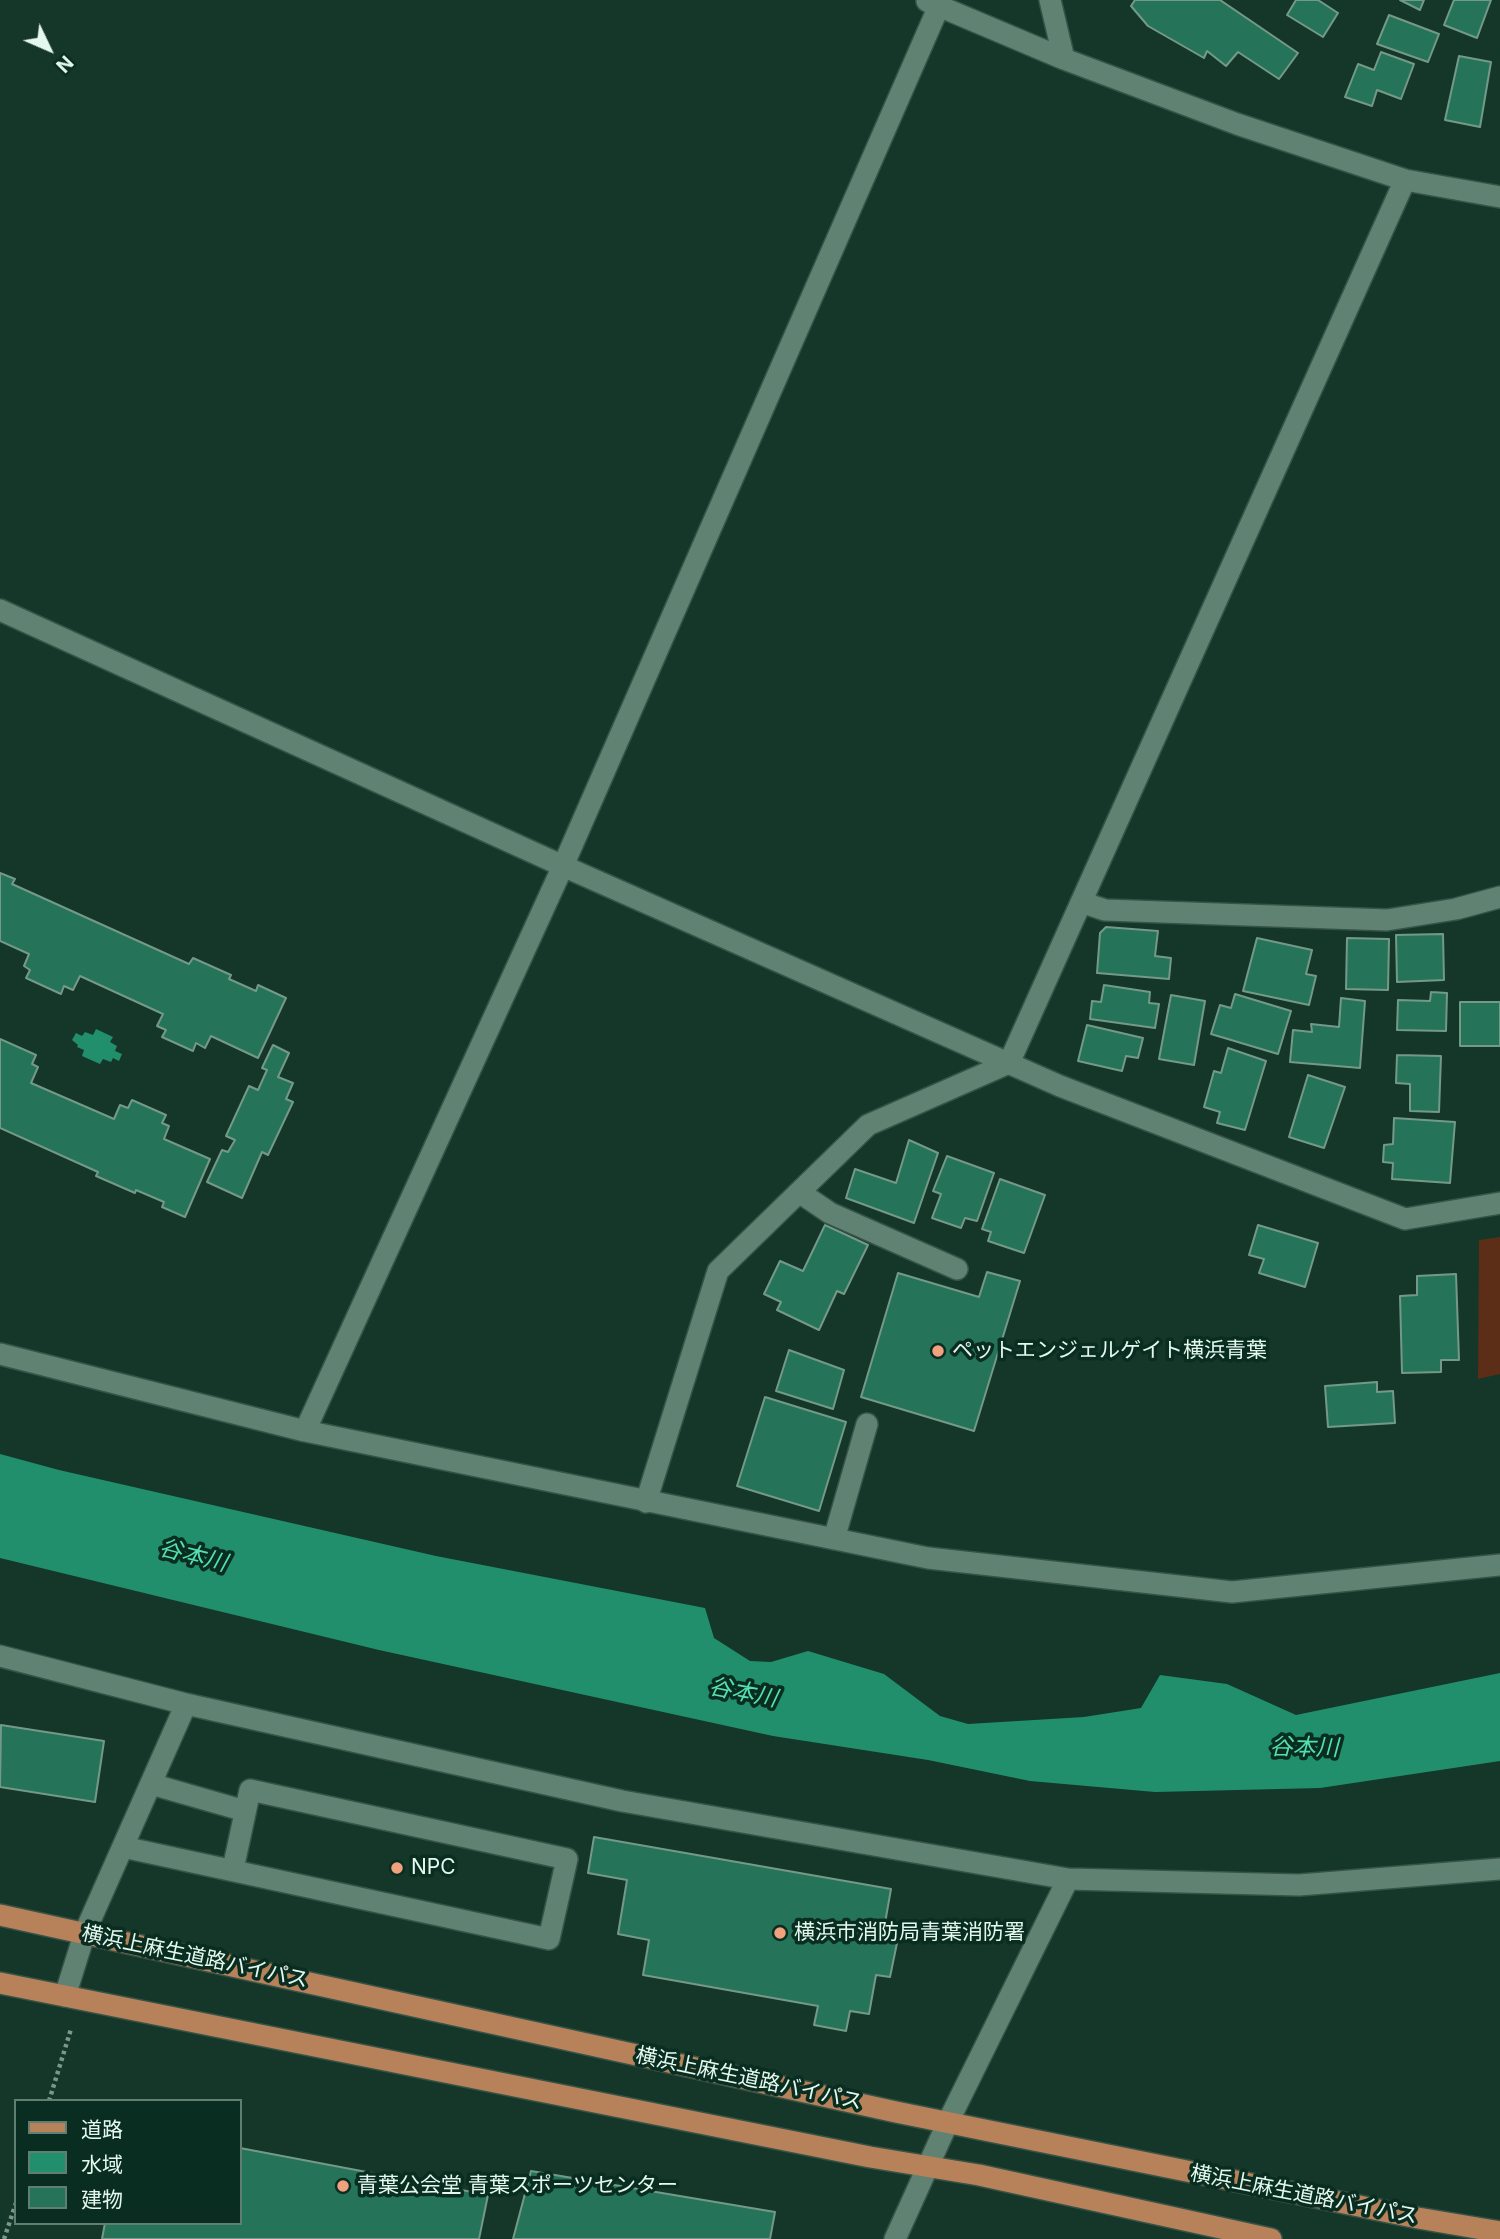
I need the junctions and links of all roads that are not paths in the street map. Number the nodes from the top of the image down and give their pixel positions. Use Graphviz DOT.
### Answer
graph roads {
  1 [pos="1050,0"];
  2 [pos="932,3"];
  3 [pos="1064,60"];
  4 [pos="1405,180"];
  5 [pos="1500,197"];
  6 [pos="0,610"];
  7 [pos="563,866"];
  8 [pos="1500,897"];
  9 [pos="1081,902"];
  10 [pos="1009,1063"];
  11 [pos="799,1192"];
  12 [pos="1500,1203"];
  13 [pos="957,1269"];
  14 [pos="0,1354"];
  15 [pos="867,1424"];
  16 [pos="305,1431"];
  17 [pos="646,1502"];
  18 [pos="834,1539"];
  19 [pos="1500,1565"];
  20 [pos="0,1656"];
  21 [pos="186,1704"];
  22 [pos="151,1784"];
  23 [pos="245,1811"];
  24 [pos="123,1847"];
  25 [pos="233,1869"];
  26 [pos="1500,1869"];
  27 [pos="1068,1880"];
  28 [pos="0,1915"];
  29 [pos="85,1932"];
  30 [pos="0,1983"];
  31 [pos="65,1996"];
  32 [pos="948,2122"];
  33 [pos="928,2168"];
  34 [pos="1500,2232"];
  35 [pos="895,2239"];
  36 [pos="1271,2239"];
  1 -- 3 [label="street"];
  2 -- 3 [label="street"];
  2 -- 7 [label="street"];
  3 -- 4 [label="street"];
  4 -- 5 [label="street"];
  4 -- 9 [label="street"];
  6 -- 7 [label="street"];
  7 -- 10 [label="street"];
  7 -- 16 [label="street"];
  8 -- 9 [label="street"];
  9 -- 10 [label="street"];
  10 -- 11 [label="street"];
  10 -- 12 [label="street"];
  11 -- 13 [label="street"];
  11 -- 17 [label="street"];
  14 -- 16 [label="street"];
  15 -- 18 [label="street"];
  16 -- 17 [label="street"];
  17 -- 18 [label="street"];
  18 -- 19 [label="street"];
  20 -- 21 [label="street"];
  21 -- 22 [label="street"];
  21 -- 27 [label="street"];
  22 -- 23 [label="street"];
  22 -- 24 [label="street"];
  23 -- 25 [label="street"];
  23 -- 25 [label="street"];
  24 -- 25 [label="street"];
  24 -- 29 [label="street"];
  26 -- 27 [label="street"];
  27 -- 32 [label="street"];
  28 -- 29 [label="main road, 横浜上麻生道路バイパス"];
  29 -- 31 [label="street"];
  29 -- 32 [label="main road, 横浜上麻生道路バイパス"];
  30 -- 31 [label="main road"];
  31 -- 33 [label="main road"];
  32 -- 33 [label="street"];
  32 -- 34 [label="main road, 横浜上麻生道路バイパス"];
  33 -- 35 [label="street"];
  33 -- 36 [label="main road"];
}
